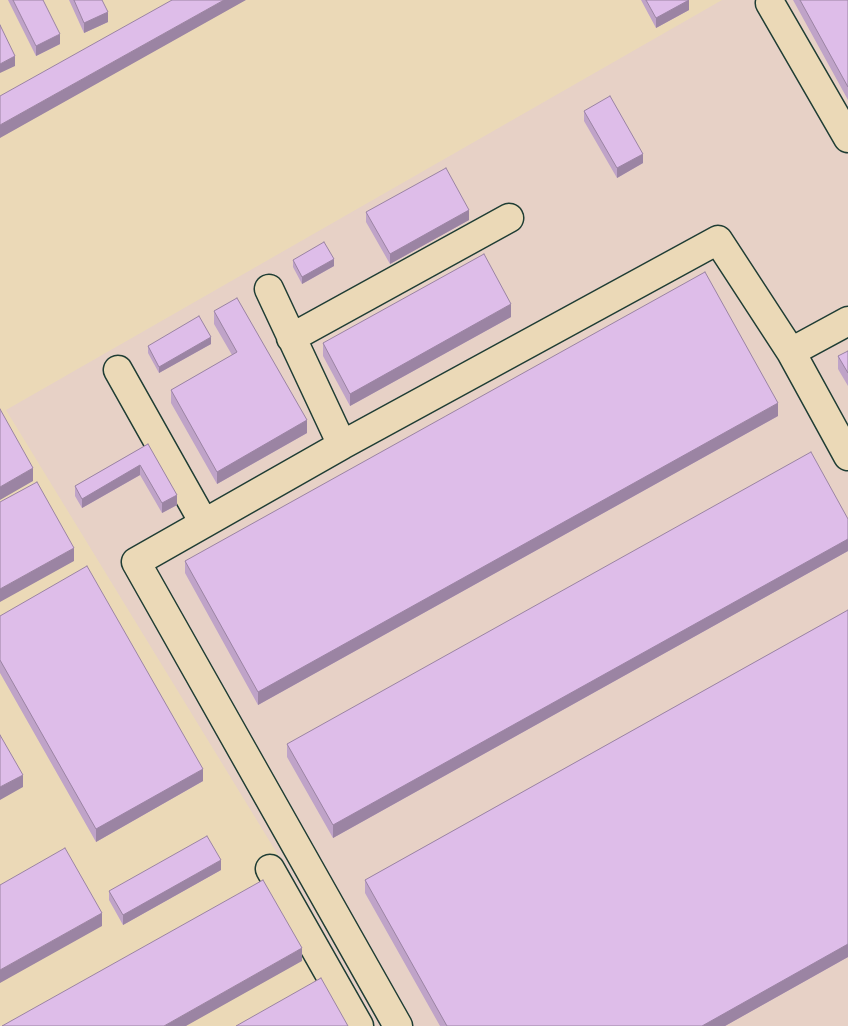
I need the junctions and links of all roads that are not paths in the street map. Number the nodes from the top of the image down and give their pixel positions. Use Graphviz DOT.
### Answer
graph roads {
  1 [pos="770,3"];
  2 [pos="848,138"];
  3 [pos="509,218"];
  4 [pos="269,289"];
  5 [pos="848,321"];
  6 [pos="291,338"];
  7 [pos="791,352"];
  8 [pos="118,370"];
  9 [pos="342,445"];
  10 [pos="848,456"];
  11 [pos="204,523"];
  12 [pos="270,869"];
  13 [pos="359,1026"];
  14 [pos="398,1026"];
  1 -- 2 [label="lane"];
  3 -- 6 [label="lane"];
  4 -- 6 [label="lane"];
  5 -- 7 [label="lane"];
  6 -- 9 [label="lane"];
  7 -- 9 [label="lane"];
  7 -- 10 [label="lane"];
  8 -- 11 [label="lane"];
  9 -- 11 [label="lane"];
  11 -- 14 [label="lane"];
  12 -- 13 [label="lane"];
}
